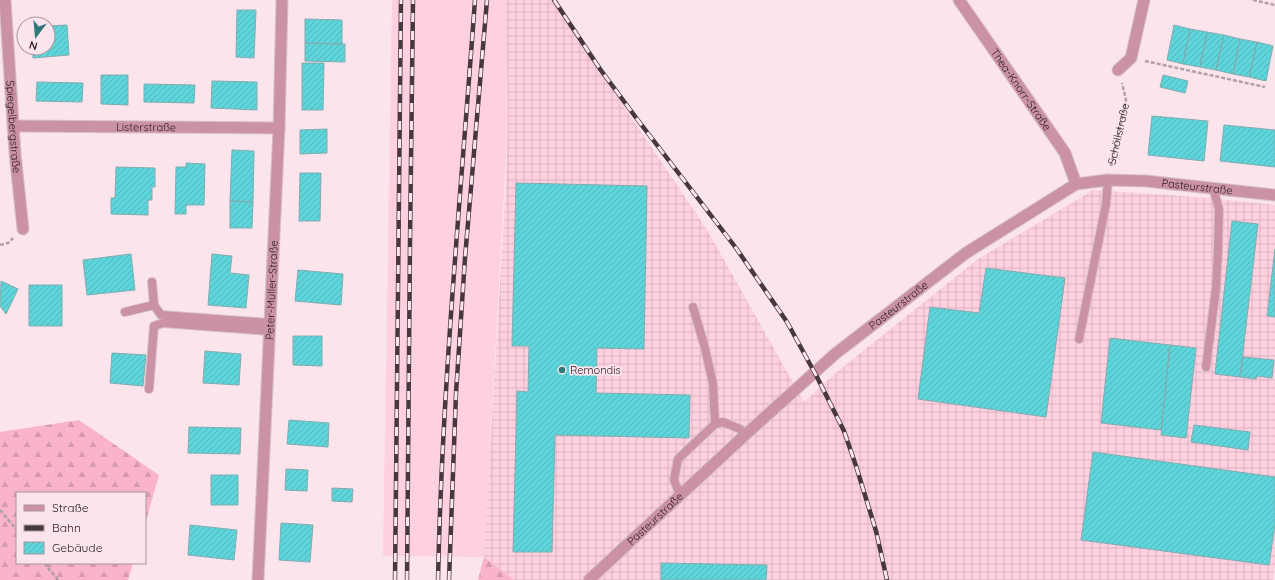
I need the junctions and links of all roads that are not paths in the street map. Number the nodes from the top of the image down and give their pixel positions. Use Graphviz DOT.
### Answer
graph roads {
  1 [pos="5,0"];
  2 [pos="282,0"];
  3 [pos="959,0"];
  4 [pos="1144,0"];
  5 [pos="1118,70"];
  6 [pos="14,126"];
  7 [pos="279,128"];
  8 [pos="1108,180"];
  9 [pos="1076,184"];
  10 [pos="1213,188"];
  11 [pos="1275,195"];
  12 [pos="23,229"];
  13 [pos="152,282"];
  14 [pos="154,305"];
  15 [pos="693,307"];
  16 [pos="125,312"];
  17 [pos="270,327"];
  18 [pos="1079,339"];
  19 [pos="1206,367"];
  20 [pos="149,389"];
  21 [pos="715,424"];
  22 [pos="745,435"];
  23 [pos="680,495"];
  24 [pos="258,580"];
  25 [pos="589,580"];
  1 -- 6 [label="street, Spiegelbergstraße"];
  2 -- 7 [label="street, Peter-Müller-Straße"];
  3 -- 9 [label="street, Thea-Knorr-Straße"];
  4 -- 5 [label="street"];
  6 -- 7 [label="street, Listerstraße"];
  6 -- 12 [label="street, Spiegelbergstraße"];
  7 -- 17 [label="street, Peter-Müller-Straße"];
  8 -- 9 [label="street, Pasteurstraße"];
  8 -- 10 [label="street, Pasteurstraße"];
  8 -- 18 [label="lane"];
  9 -- 22 [label="street, Pasteurstraße"];
  10 -- 11 [label="street, Pasteurstraße"];
  10 -- 19 [label="lane"];
  13 -- 14 [label="lane"];
  14 -- 16 [label="lane"];
  14 -- 17 [label="lane"];
  15 -- 21 [label="lane"];
  17 -- 20 [label="lane"];
  17 -- 24 [label="street, Peter-Müller-Straße"];
  21 -- 22 [label="lane"];
  21 -- 23 [label="lane"];
  22 -- 23 [label="street, Pasteurstraße"];
  23 -- 25 [label="street, Pasteurstraße"];
}
